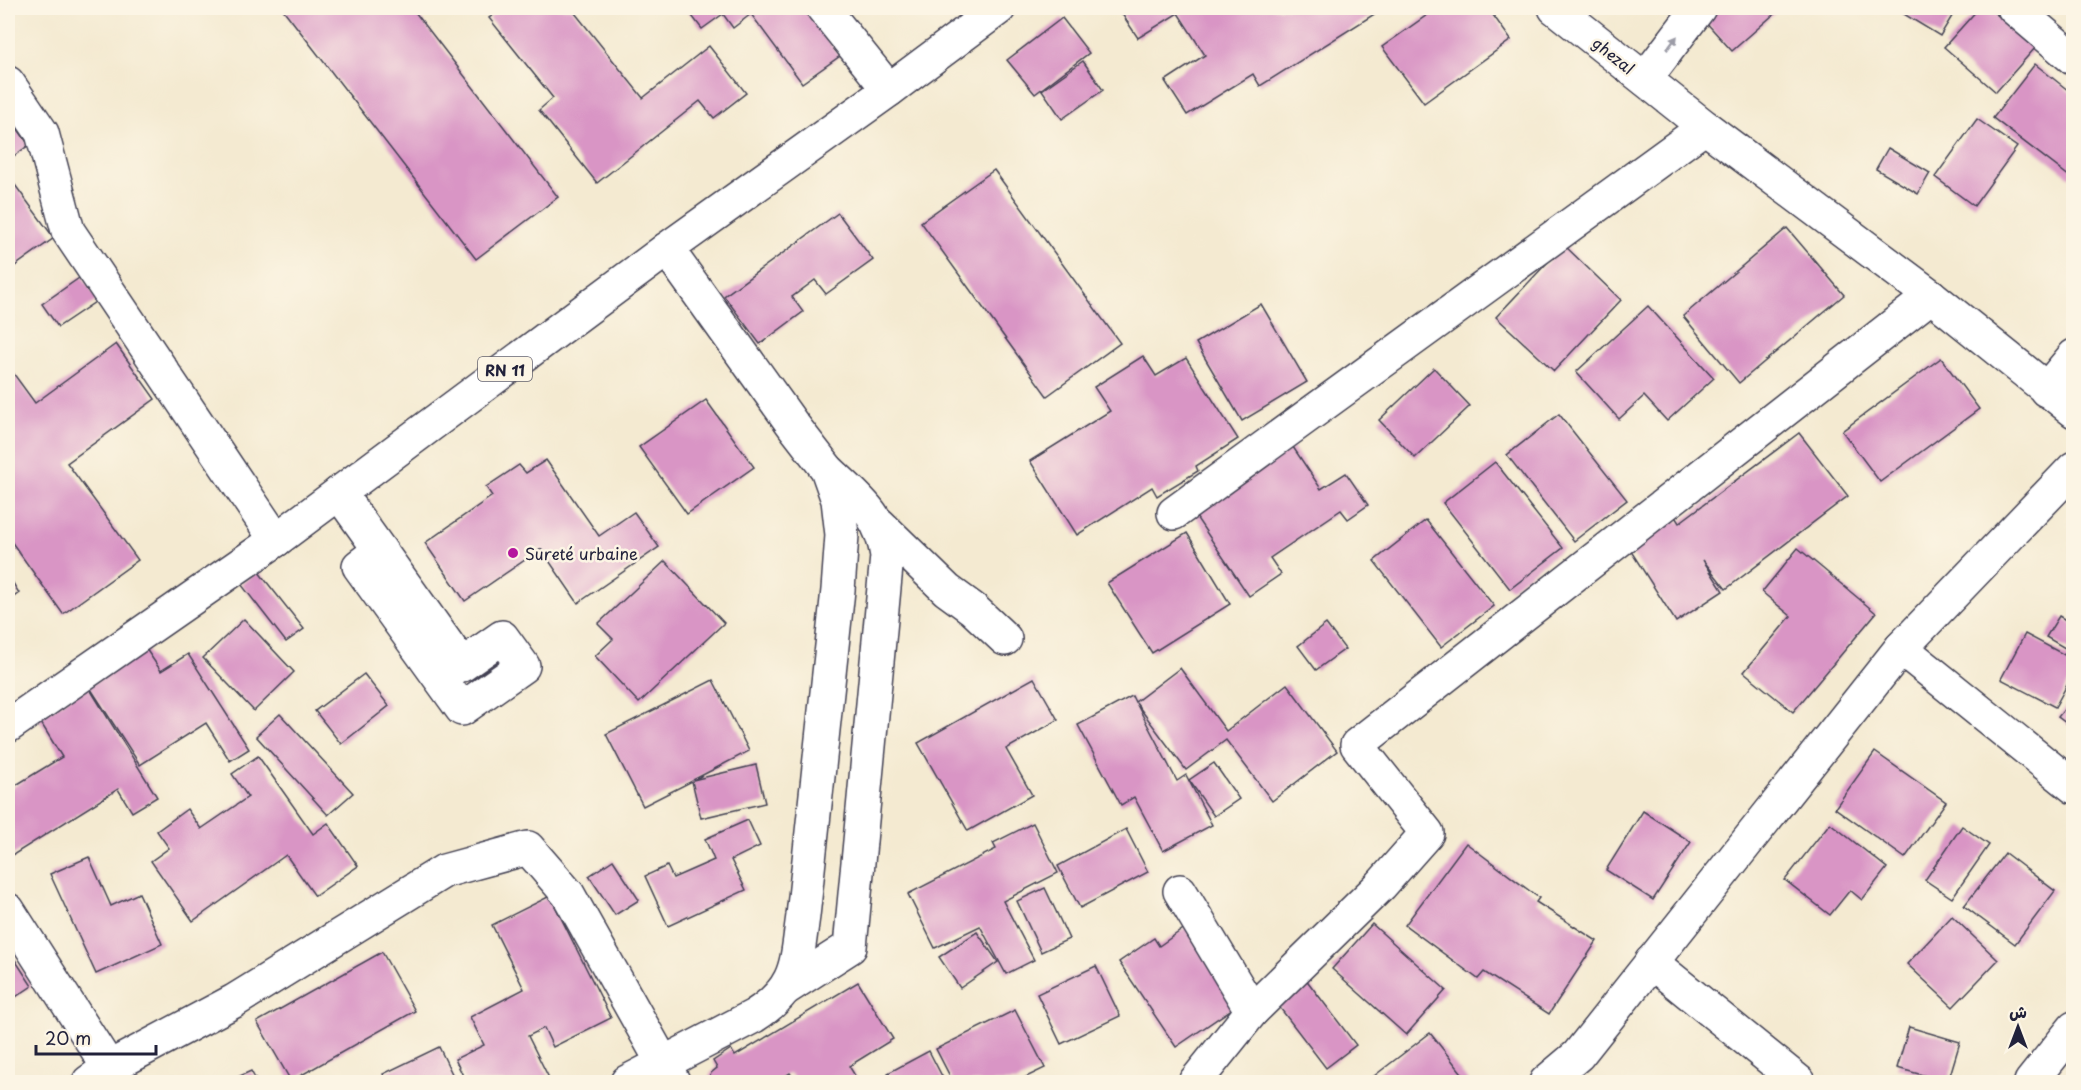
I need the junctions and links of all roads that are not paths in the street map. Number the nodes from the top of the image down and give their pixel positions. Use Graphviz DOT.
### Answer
graph roads {
  1 [pos="823,8"];
  2 [pos="999,8"];
  3 [pos="1555,8"];
  4 [pos="1699,8"];
  5 [pos="2014,8"];
  6 [pos="2073,59"];
  7 [pos="1645,79"];
  8 [pos="8,83"];
  9 [pos="889,90"];
  10 [pos="1705,127"];
  11 [pos="667,249"];
  12 [pos="1930,296"];
  13 [pos="2073,356"];
  14 [pos="2046,390"];
  15 [pos="2073,411"];
  16 [pos="2073,468"];
  17 [pos="827,469"];
  18 [pos="339,493"];
  19 [pos="1174,513"];
  20 [pos="878,523"];
  21 [pos="276,540"];
  22 [pos="380,550"];
  23 [pos="1005,639"];
  24 [pos="1901,648"];
  25 [pos="8,726"];
  26 [pos="2073,787"];
  27 [pos="1180,891"];
  28 [pos="8,910"];
  29 [pos="1651,962"];
  30 [pos="786,988"];
  31 [pos="1252,1011"];
  32 [pos="2073,1028"];
  33 [pos="668,1073"];
  34 [pos="106,1077"];
  35 [pos="627,1083"];
  36 [pos="1195,1083"];
  37 [pos="1546,1083"];
  38 [pos="1799,1083"];
  39 [pos="2031,1083"];
  1 -- 9 [label="street"];
  2 -- 9 [label="street, RN 11"];
  3 -- 7 [label="street, ghezal"];
  7 -- 4 [label="street, one-way"];
  5 -- 6 [label="street"];
  7 -- 10 [label="street, ghezal"];
  8 -- 21 [label="street"];
  9 -- 11 [label="street, RN 11"];
  10 -- 12 [label="street, ghezal"];
  10 -- 19 [label="street"];
  11 -- 17 [label="street"];
  11 -- 18 [label="street, RN 11"];
  12 -- 14 [label="street, ghezal"];
  12 -- 31 [label="street"];
  13 -- 14 [label="street"];
  14 -- 15 [label="street, ghezal"];
  16 -- 24 [label="street"];
  17 -- 20 [label="street"];
  17 -- 30 [label="street"];
  18 -- 21 [label="street, RN 11"];
  18 -- 22 [label="street"];
  20 -- 23 [label="street"];
  20 -- 30 [label="street"];
  21 -- 25 [label="street, RN 11"];
  22 -- 22 [label="street"];
  24 -- 26 [label="street"];
  24 -- 29 [label="street"];
  27 -- 31 [label="street"];
  28 -- 34 [label="street"];
  29 -- 37 [label="street"];
  29 -- 38 [label="street"];
  30 -- 33 [label="street"];
  31 -- 36 [label="street"];
  32 -- 39 [label="street"];
  33 -- 34 [label="street"];
  33 -- 35 [label="street"];
}
